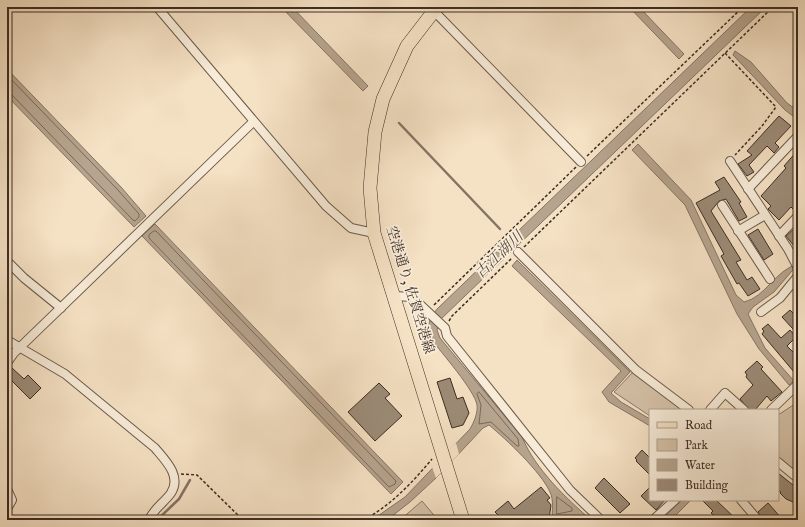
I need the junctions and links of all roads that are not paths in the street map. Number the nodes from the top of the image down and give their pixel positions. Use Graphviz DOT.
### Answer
graph roads {
  1 [pos="157,7"];
  2 [pos="433,8"];
  3 [pos="253,122"];
  4 [pos="798,136"];
  5 [pos="730,161"];
  6 [pos="581,162"];
  7 [pos="748,189"];
  8 [pos="722,206"];
  9 [pos="764,215"];
  10 [pos="798,216"];
  11 [pos="738,231"];
  12 [pos="374,233"];
  13 [pos="779,236"];
  14 [pos="518,252"];
  15 [pos="7,261"];
  16 [pos="796,265"];
  17 [pos="798,276"];
  18 [pos="770,279"];
  19 [pos="394,296"];
  20 [pos="61,308"];
  21 [pos="761,312"];
  22 [pos="7,340"];
  23 [pos="20,348"];
  24 [pos="7,363"];
  25 [pos="795,386"];
  26 [pos="688,409"];
  27 [pos="711,409"];
  28 [pos="743,409"];
  29 [pos="772,409"];
  30 [pos="779,463"];
  31 [pos="796,476"];
  32 [pos="7,489"];
  33 [pos="674,501"];
  34 [pos="742,501"];
  35 [pos="7,508"];
  36 [pos="755,519"];
  37 [pos="149,520"];
  38 [pos="463,520"];
  39 [pos="601,520"];
  40 [pos="653,520"];
  1 -- 3 [label="street"];
  2 -- 6 [label="street"];
  2 -- 12 [label="main road, 空港通り, 佐賀空港線"];
  3 -- 12 [label="street"];
  3 -- 20 [label="street"];
  4 -- 7 [label="street"];
  5 -- 7 [label="street"];
  7 -- 9 [label="street"];
  8 -- 11 [label="street"];
  9 -- 11 [label="street"];
  9 -- 13 [label="street"];
  10 -- 13 [label="street"];
  11 -- 18 [label="street"];
  12 -- 19 [label="main road, 空港通り, 佐賀空港線"];
  13 -- 16 [label="street"];
  14 -- 26 [label="street"];
  15 -- 20 [label="street"];
  17 -- 21 [label="street"];
  19 -- 38 [label="main road, 空港通り, 佐賀空港線"];
  19 -- 39 [label="street"];
  20 -- 23 [label="street"];
  22 -- 23 [label="street"];
  23 -- 24 [label="street"];
  23 -- 37 [label="street"];
  25 -- 29 [label="street"];
  27 -- 28 [label="street"];
  30 -- 31 [label="street"];
  32 -- 35 [label="street"];
  33 -- 40 [label="street"];
  34 -- 36 [label="street"];
}
